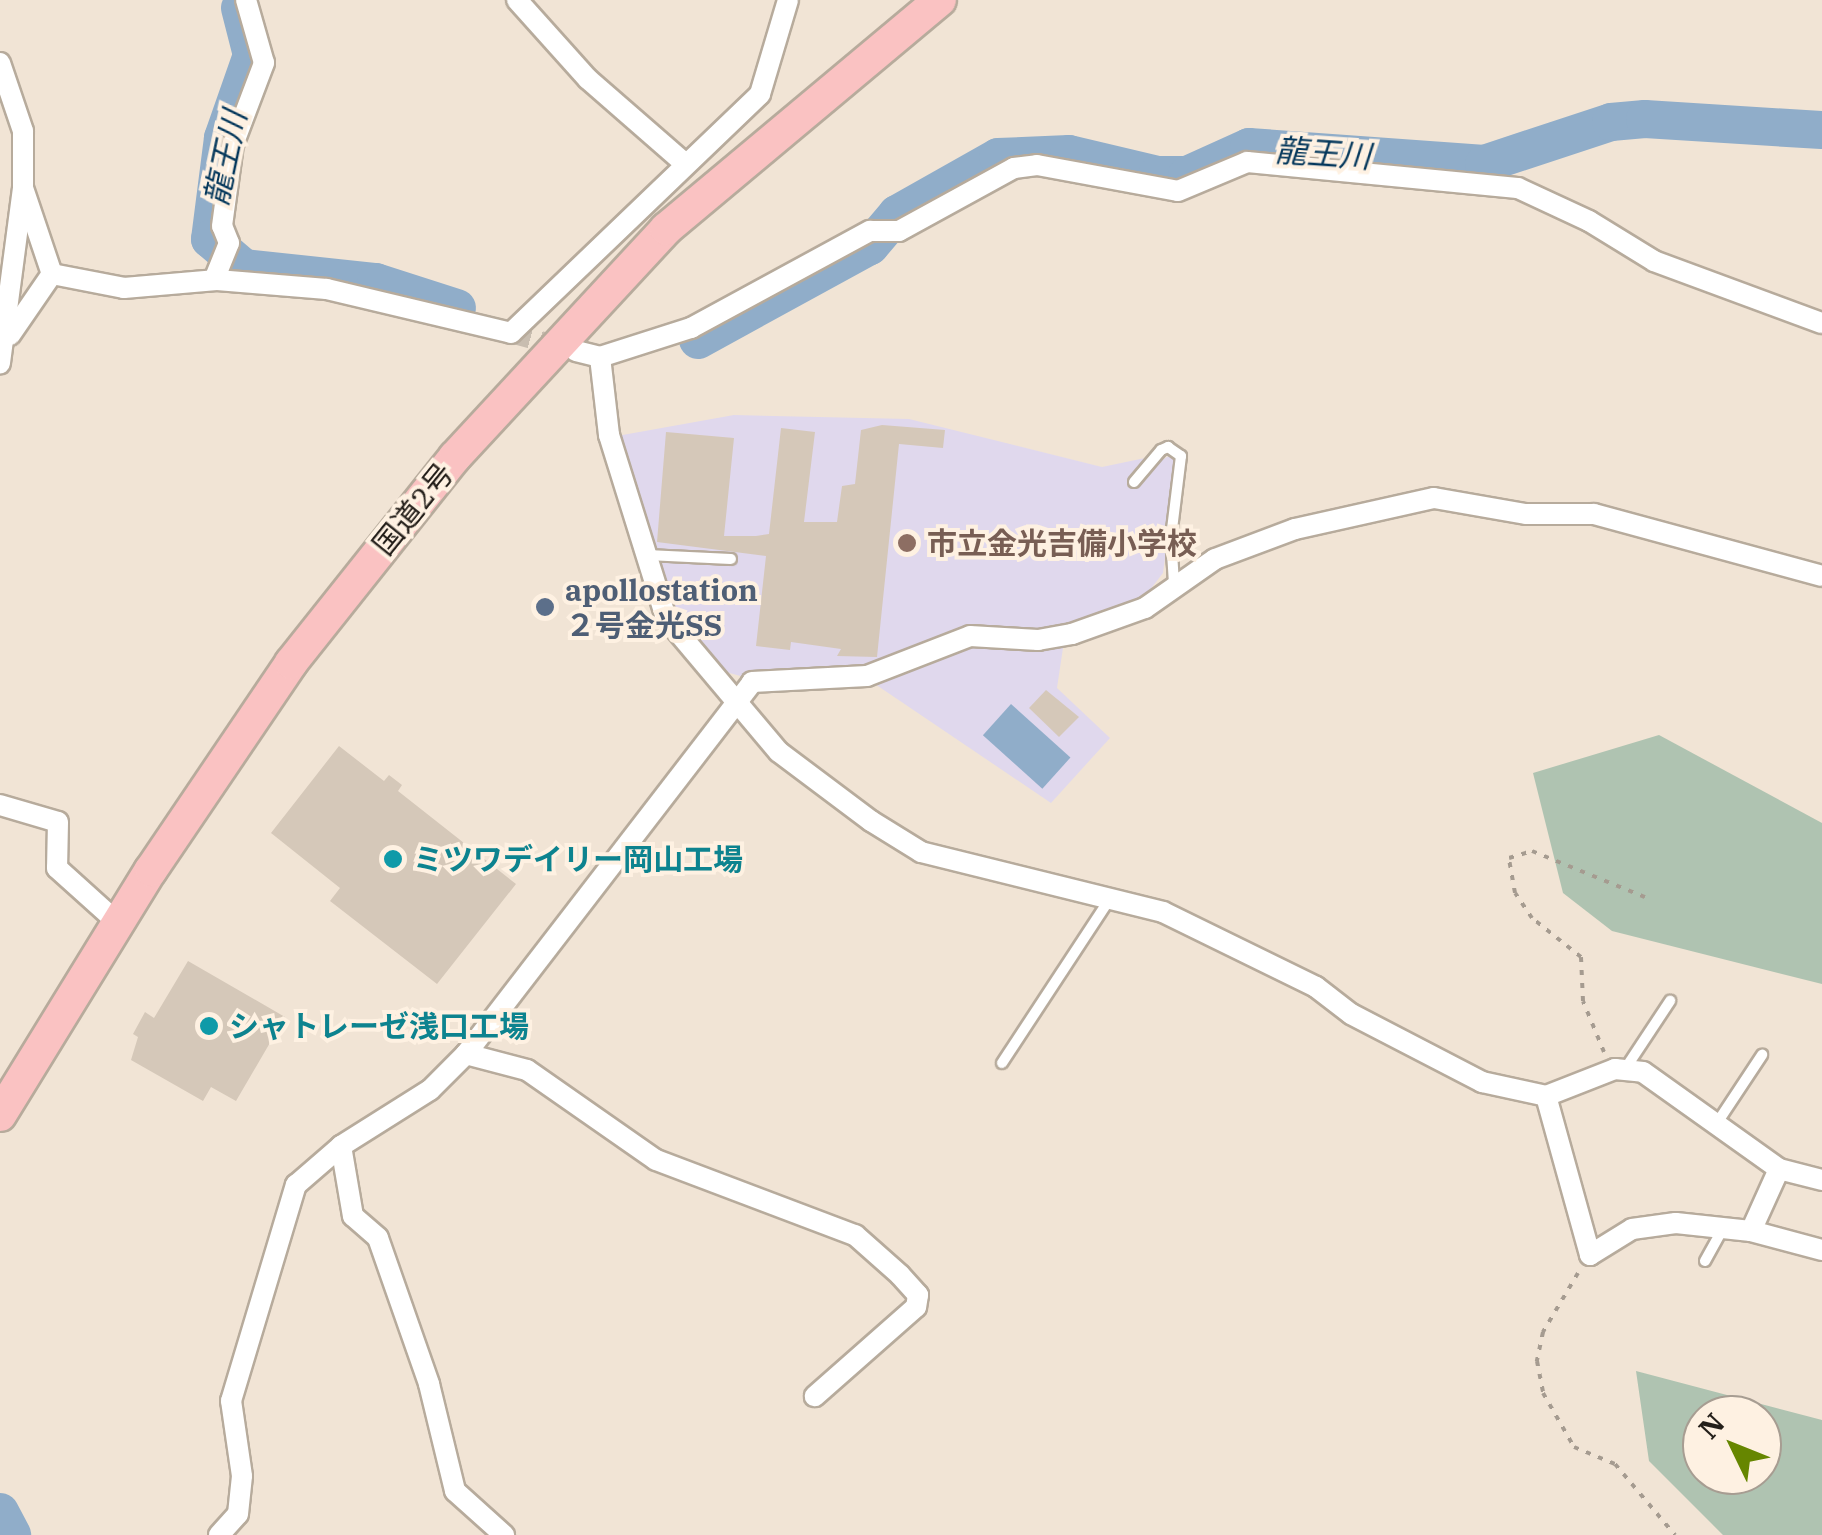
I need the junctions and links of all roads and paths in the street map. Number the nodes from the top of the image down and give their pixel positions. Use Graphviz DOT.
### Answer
graph roads {
  1 [pos="246,0"];
  2 [pos="517,0"];
  3 [pos="788,0"];
  4 [pos="940,0"];
  5 [pos="0,63"];
  6 [pos="683,162"];
  7 [pos="23,188"];
  8 [pos="216,273"];
  9 [pos="52,274"];
  10 [pos="1822,323"];
  11 [pos="576,351"];
  12 [pos="2,354"];
  13 [pos="600,357"];
  14 [pos="1134,482"];
  15 [pos="646,555"];
  16 [pos="731,559"];
  17 [pos="1822,576"];
  18 [pos="1174,584"];
  19 [pos="734,697"];
  20 [pos="0,805"];
  21 [pos="1645,897"];
  22 [pos="1110,898"];
  23 [pos="118,923"];
  24 [pos="1670,1001"];
  25 [pos="466,1054"];
  26 [pos="1762,1054"];
  27 [pos="1002,1063"];
  28 [pos="1620,1069"];
  29 [pos="1546,1096"];
  30 [pos="0,1115"];
  31 [pos="1716,1123"];
  32 [pos="340,1146"];
  33 [pos="1779,1169"];
  34 [pos="1822,1180"];
  35 [pos="1724,1227"];
  36 [pos="1751,1231"];
  37 [pos="1822,1250"];
  38 [pos="1590,1255"];
  39 [pos="1705,1261"];
  40 [pos="815,1396"];
  41 [pos="220,1535"];
  42 [pos="504,1535"];
  43 [pos="1675,1535"];
  1 -- 8 [label="street"];
  2 -- 6 [label="street"];
  3 -- 6 [label="street"];
  4 -- 23 [label="highway, 国道2号"];
  5 -- 7 [label="street"];
  6 -- 8 [label="street"];
  7 -- 9 [label="street"];
  7 -- 12 [label="street"];
  8 -- 9 [label="street"];
  9 -- 12 [label="street"];
  10 -- 13 [label="street"];
  11 -- 13 [label="street"];
  13 -- 15 [label="street"];
  14 -- 18 [label="lane"];
  15 -- 16 [label="lane"];
  15 -- 19 [label="street"];
  17 -- 18 [label="street"];
  18 -- 19 [label="street"];
  19 -- 22 [label="street"];
  19 -- 25 [label="street"];
  20 -- 23 [label="street"];
  21 -- 28 [label="path"];
  22 -- 27 [label="lane"];
  22 -- 29 [label="street"];
  23 -- 30 [label="highway, 国道2号"];
  24 -- 28 [label="lane"];
  25 -- 32 [label="street"];
  25 -- 40 [label="street"];
  26 -- 31 [label="lane"];
  28 -- 29 [label="street"];
  28 -- 31 [label="street"];
  29 -- 38 [label="street"];
  31 -- 33 [label="street"];
  32 -- 41 [label="street"];
  32 -- 42 [label="street"];
  33 -- 34 [label="street"];
  33 -- 36 [label="street"];
  35 -- 36 [label="street"];
  35 -- 38 [label="street"];
  35 -- 39 [label="lane"];
  36 -- 37 [label="street"];
  38 -- 43 [label="path"];
}
